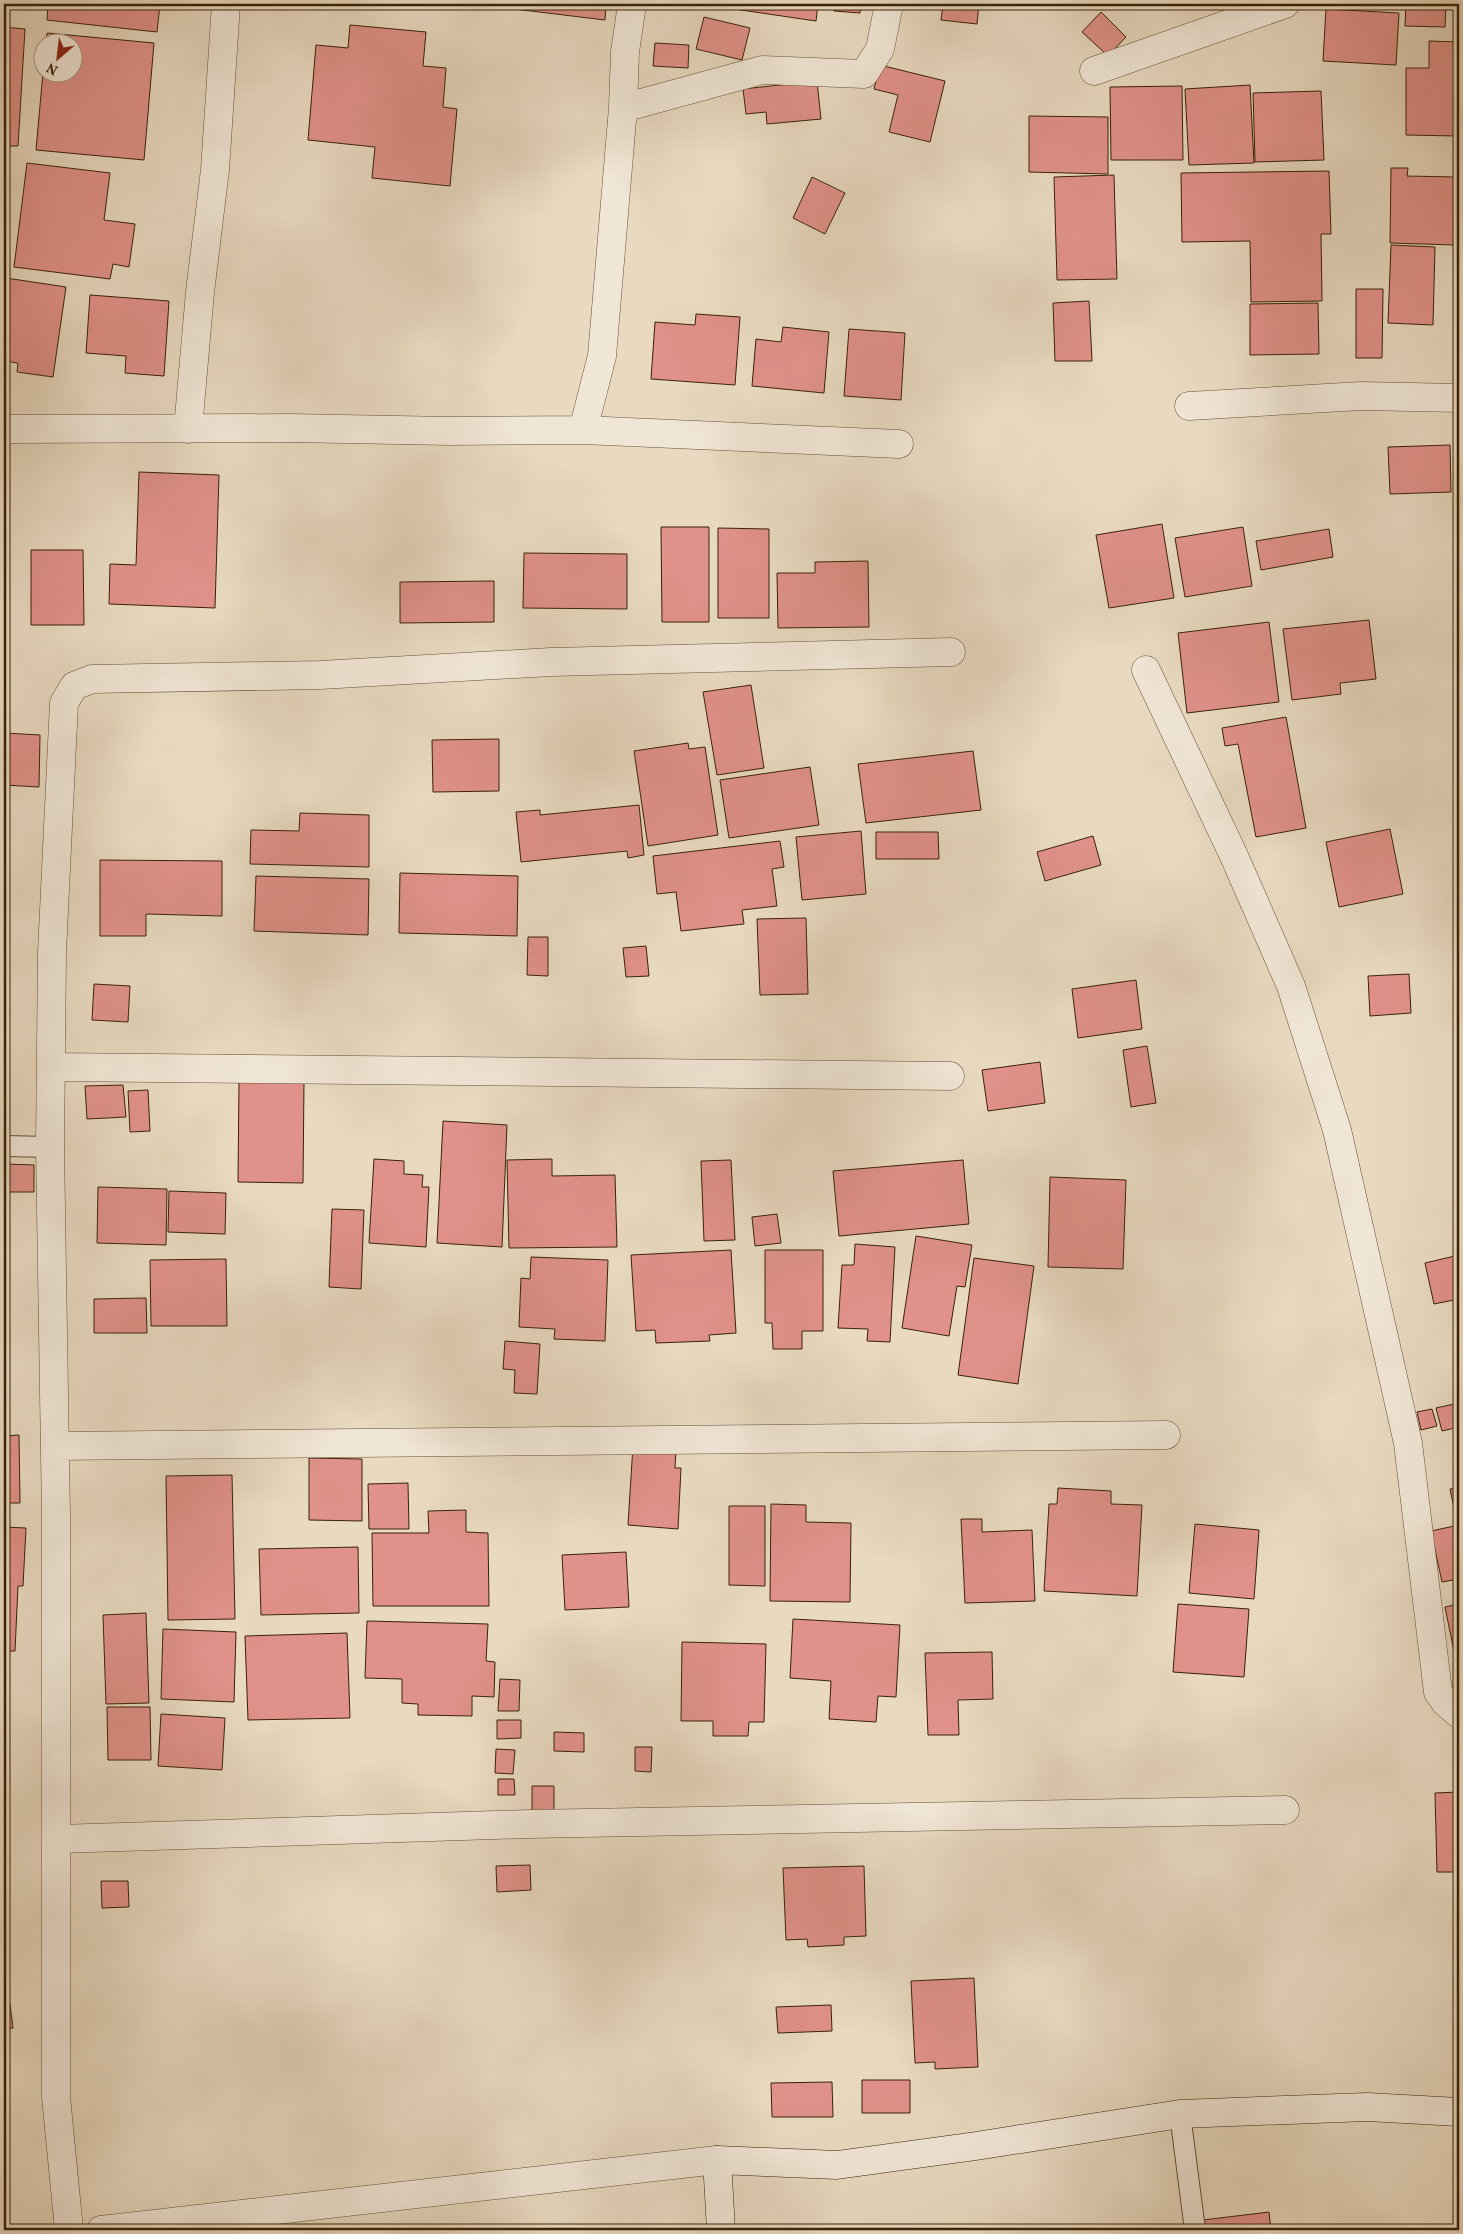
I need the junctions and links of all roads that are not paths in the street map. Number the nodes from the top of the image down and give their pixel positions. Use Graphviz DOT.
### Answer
graph roads {
  1 [pos="226,4"];
  2 [pos="632,4"];
  3 [pos="889,4"];
  4 [pos="1285,4"];
  5 [pos="1094,71"];
  6 [pos="622,108"];
  7 [pos="1459,398"];
  8 [pos="1190,406"];
  9 [pos="4,429"];
  10 [pos="188,429"];
  11 [pos="583,430"];
  12 [pos="899,444"];
  13 [pos="951,652"];
  14 [pos="1146,670"];
  15 [pos="51,1067"];
  16 [pos="950,1076"];
  17 [pos="4,1146"];
  18 [pos="50,1147"];
  19 [pos="1166,1435"];
  20 [pos="55,1446"];
  21 [pos="1459,1714"];
  22 [pos="1285,1810"];
  23 [pos="58,1839"];
  24 [pos="1459,2112"];
  25 [pos="1180,2114"];
  26 [pos="718,2160"];
  27 [pos="69,2230"];
  28 [pos="101,2230"];
  29 [pos="722,2230"];
  30 [pos="1195,2230"];
  1 -- 10 [label="street"];
  2 -- 6 [label="street"];
  3 -- 6 [label="street"];
  4 -- 5 [label="street"];
  6 -- 11 [label="street"];
  7 -- 8 [label="street"];
  9 -- 10 [label="street"];
  10 -- 11 [label="street"];
  11 -- 12 [label="street"];
  13 -- 15 [label="street"];
  14 -- 21 [label="street"];
  15 -- 16 [label="street"];
  15 -- 18 [label="street"];
  17 -- 18 [label="lane"];
  18 -- 20 [label="street"];
  19 -- 20 [label="street"];
  20 -- 23 [label="street"];
  22 -- 23 [label="street"];
  23 -- 27 [label="street"];
  24 -- 25 [label="street"];
  25 -- 26 [label="street"];
  25 -- 30 [label="lane"];
  26 -- 28 [label="street"];
  26 -- 29 [label="street"];
}
